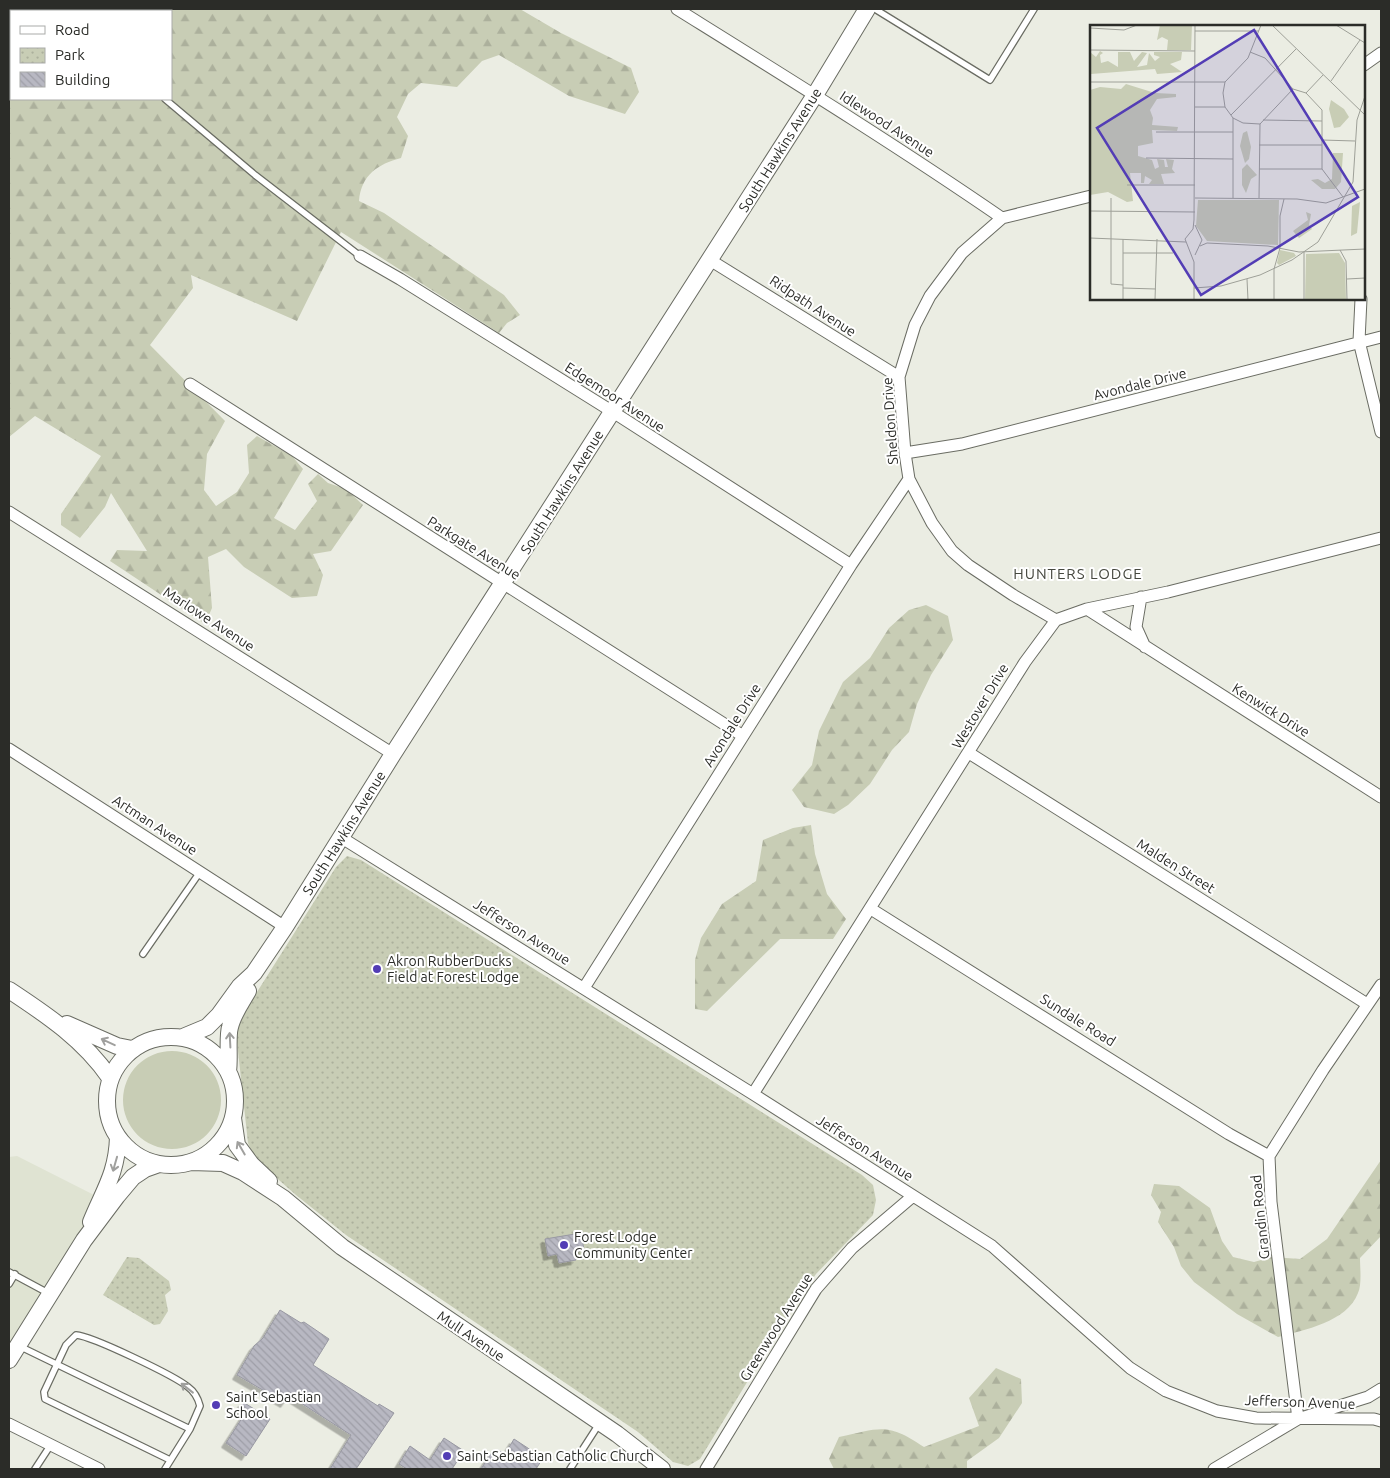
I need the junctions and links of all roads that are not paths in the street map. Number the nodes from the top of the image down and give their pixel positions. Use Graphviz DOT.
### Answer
graph roads {
  1 [pos="677,9"];
  2 [pos="867,9"];
  3 [pos="875,9"];
  4 [pos="1034,9"];
  5 [pos="1381,53"];
  6 [pos="1365,64"];
  7 [pos="815,95"];
  8 [pos="166,100"];
  9 [pos="1090,196"];
  10 [pos="1002,218"];
  11 [pos="360,256"];
  12 [pos="710,260"];
  13 [pos="1360,300"];
  14 [pos="1381,337"];
  15 [pos="1360,341"];
  16 [pos="899,377"];
  17 [pos="190,384"];
  18 [pos="613,412"];
  19 [pos="1381,432"];
  20 [pos="905,453"];
  21 [pos="909,479"];
  22 [pos="9,512"];
  23 [pos="1381,538"];
  24 [pos="851,565"];
  25 [pos="504,584"];
  26 [pos="1141,598"];
  27 [pos="1087,609"];
  28 [pos="1056,620"];
  29 [pos="1145,647"];
  30 [pos="743,736"];
  31 [pos="9,749"];
  32 [pos="393,754"];
  33 [pos="969,754"];
  34 [pos="1381,797"];
  35 [pos="342,838"];
  36 [pos="200,872"];
  37 [pos="871,909"];
  38 [pos="285,926"];
  39 [pos="143,954"];
  40 [pos="254,973"];
  41 [pos="1381,985"];
  42 [pos="584,988"];
  43 [pos="9,990"];
  44 [pos="1367,1004"];
  45 [pos="51,1017"];
  46 [pos="183,1037"];
  47 [pos="132,1049"];
  48 [pos="228,1071"];
  49 [pos="110,1078"];
  50 [pos="753,1094"];
  51 [pos="233,1118"];
  52 [pos="118,1137"];
  53 [pos="1269,1156"];
  54 [pos="191,1162"];
  55 [pos="159,1164"];
  56 [pos="913,1196"];
  57 [pos="283,1198"];
  58 [pos="84,1240"];
  59 [pos="12,1273"];
  60 [pos="9,1284"];
  61 [pos="50,1294"];
  62 [pos="18,1346"];
  63 [pos="9,1360"];
  64 [pos="58,1365"];
  65 [pos="1381,1389"];
  66 [pos="1298,1418"];
  67 [pos="1381,1421"];
  68 [pos="600,1423"];
  69 [pos="9,1424"];
  70 [pos="190,1429"];
  71 [pos="50,1446"];
  72 [pos="170,1460"];
  73 [pos="35,1469"];
  74 [pos="99,1469"];
  75 [pos="165,1469"];
  76 [pos="570,1469"];
  77 [pos="662,1469"];
  78 [pos="706,1469"];
  79 [pos="1214,1469"];
  1 -- 7 [label="street, Idlewood Avenue"];
  2 -- 7 [label="main road, South Hawkins Avenue"];
  3 -- 4 [label="lane"];
  5 -- 6 [label="street"];
  7 -- 10 [label="street, Idlewood Avenue"];
  7 -- 12 [label="main road, South Hawkins Avenue"];
  8 -- 11 [label="lane"];
  9 -- 10 [label="street, Sheldon Drive"];
  10 -- 16 [label="street, Sheldon Drive"];
  11 -- 18 [label="street, Edgemoor Avenue"];
  12 -- 16 [label="street, Ridpath Avenue"];
  12 -- 18 [label="main road, South Hawkins Avenue"];
  13 -- 15 [label="street"];
  14 -- 15 [label="street, Avondale Drive"];
  15 -- 19 [label="street"];
  15 -- 20 [label="street, Avondale Drive"];
  16 -- 20 [label="street, Sheldon Drive"];
  17 -- 25 [label="street, Parkgate Avenue"];
  18 -- 24 [label="street, Edgemoor Avenue"];
  18 -- 25 [label="main road, South Hawkins Avenue"];
  20 -- 21 [label="street, Sheldon Drive"];
  21 -- 24 [label="street, Avondale Drive"];
  21 -- 28 [label="street, Sheldon Drive"];
  22 -- 32 [label="street, Marlowe Avenue"];
  23 -- 26 [label="street"];
  24 -- 30 [label="street, Avondale Drive"];
  25 -- 30 [label="street, Parkgate Avenue"];
  25 -- 32 [label="main road, South Hawkins Avenue"];
  26 -- 27 [label="street"];
  26 -- 29 [label="street"];
  27 -- 28 [label="street"];
  27 -- 29 [label="street, Kenwick Drive"];
  28 -- 33 [label="street, Westover Drive"];
  29 -- 34 [label="street, Kenwick Drive"];
  30 -- 42 [label="street, Avondale Drive"];
  31 -- 36 [label="street, Artman Avenue"];
  32 -- 35 [label="main road, South Hawkins Avenue"];
  33 -- 37 [label="street, Westover Drive"];
  33 -- 44 [label="street, Malden Street"];
  35 -- 38 [label="main road, South Hawkins Avenue"];
  35 -- 42 [label="street, Jefferson Avenue"];
  36 -- 38 [label="street, Artman Avenue"];
  36 -- 39 [label="lane"];
  37 -- 50 [label="street, Westover Drive"];
  37 -- 53 [label="street, Sundale Road"];
  38 -- 40 [label="main road, South Hawkins Avenue"];
  40 -- 46 [label="main road, South Hawkins Avenue"];
  48 -- 40 [label="main road, South Hawkins Avenue, one-way"];
  41 -- 44 [label="street, Grandin Road"];
  42 -- 50 [label="street, Jefferson Avenue"];
  43 -- 45 [label="main road"];
  44 -- 53 [label="street, Grandin Road"];
  47 -- 45 [label="main road, one-way"];
  45 -- 49 [label="main road"];
  46 -- 47 [label="main road"];
  46 -- 48 [label="main road"];
  47 -- 49 [label="main road"];
  48 -- 51 [label="main road"];
  49 -- 52 [label="main road"];
  50 -- 56 [label="street, Jefferson Avenue"];
  51 -- 54 [label="main road"];
  57 -- 51 [label="main road, Mull Avenue, one-way"];
  52 -- 55 [label="main road"];
  52 -- 58 [label="main road, one-way"];
  53 -- 66 [label="street, Grandin Road"];
  54 -- 55 [label="main road"];
  54 -- 57 [label="main road, Mull Avenue"];
  55 -- 58 [label="main road"];
  56 -- 66 [label="street, Jefferson Avenue"];
  56 -- 78 [label="street, Greenwood Avenue"];
  57 -- 68 [label="main road, Mull Avenue"];
  58 -- 61 [label="main road"];
  59 -- 60 [label="lane"];
  59 -- 61 [label="lane"];
  61 -- 62 [label="main road"];
  62 -- 63 [label="main road"];
  62 -- 64 [label="lane"];
  64 -- 70 [label="lane"];
  70 -- 64 [label="lane, one-way"];
  64 -- 72 [label="lane"];
  65 -- 66 [label="street"];
  66 -- 67 [label="street, Jefferson Avenue"];
  66 -- 79 [label="street"];
  68 -- 76 [label="lane"];
  68 -- 77 [label="main road, Mull Avenue"];
  69 -- 71 [label="street"];
  70 -- 72 [label="lane"];
  71 -- 73 [label="lane"];
  71 -- 74 [label="street"];
  72 -- 75 [label="lane"];
}
